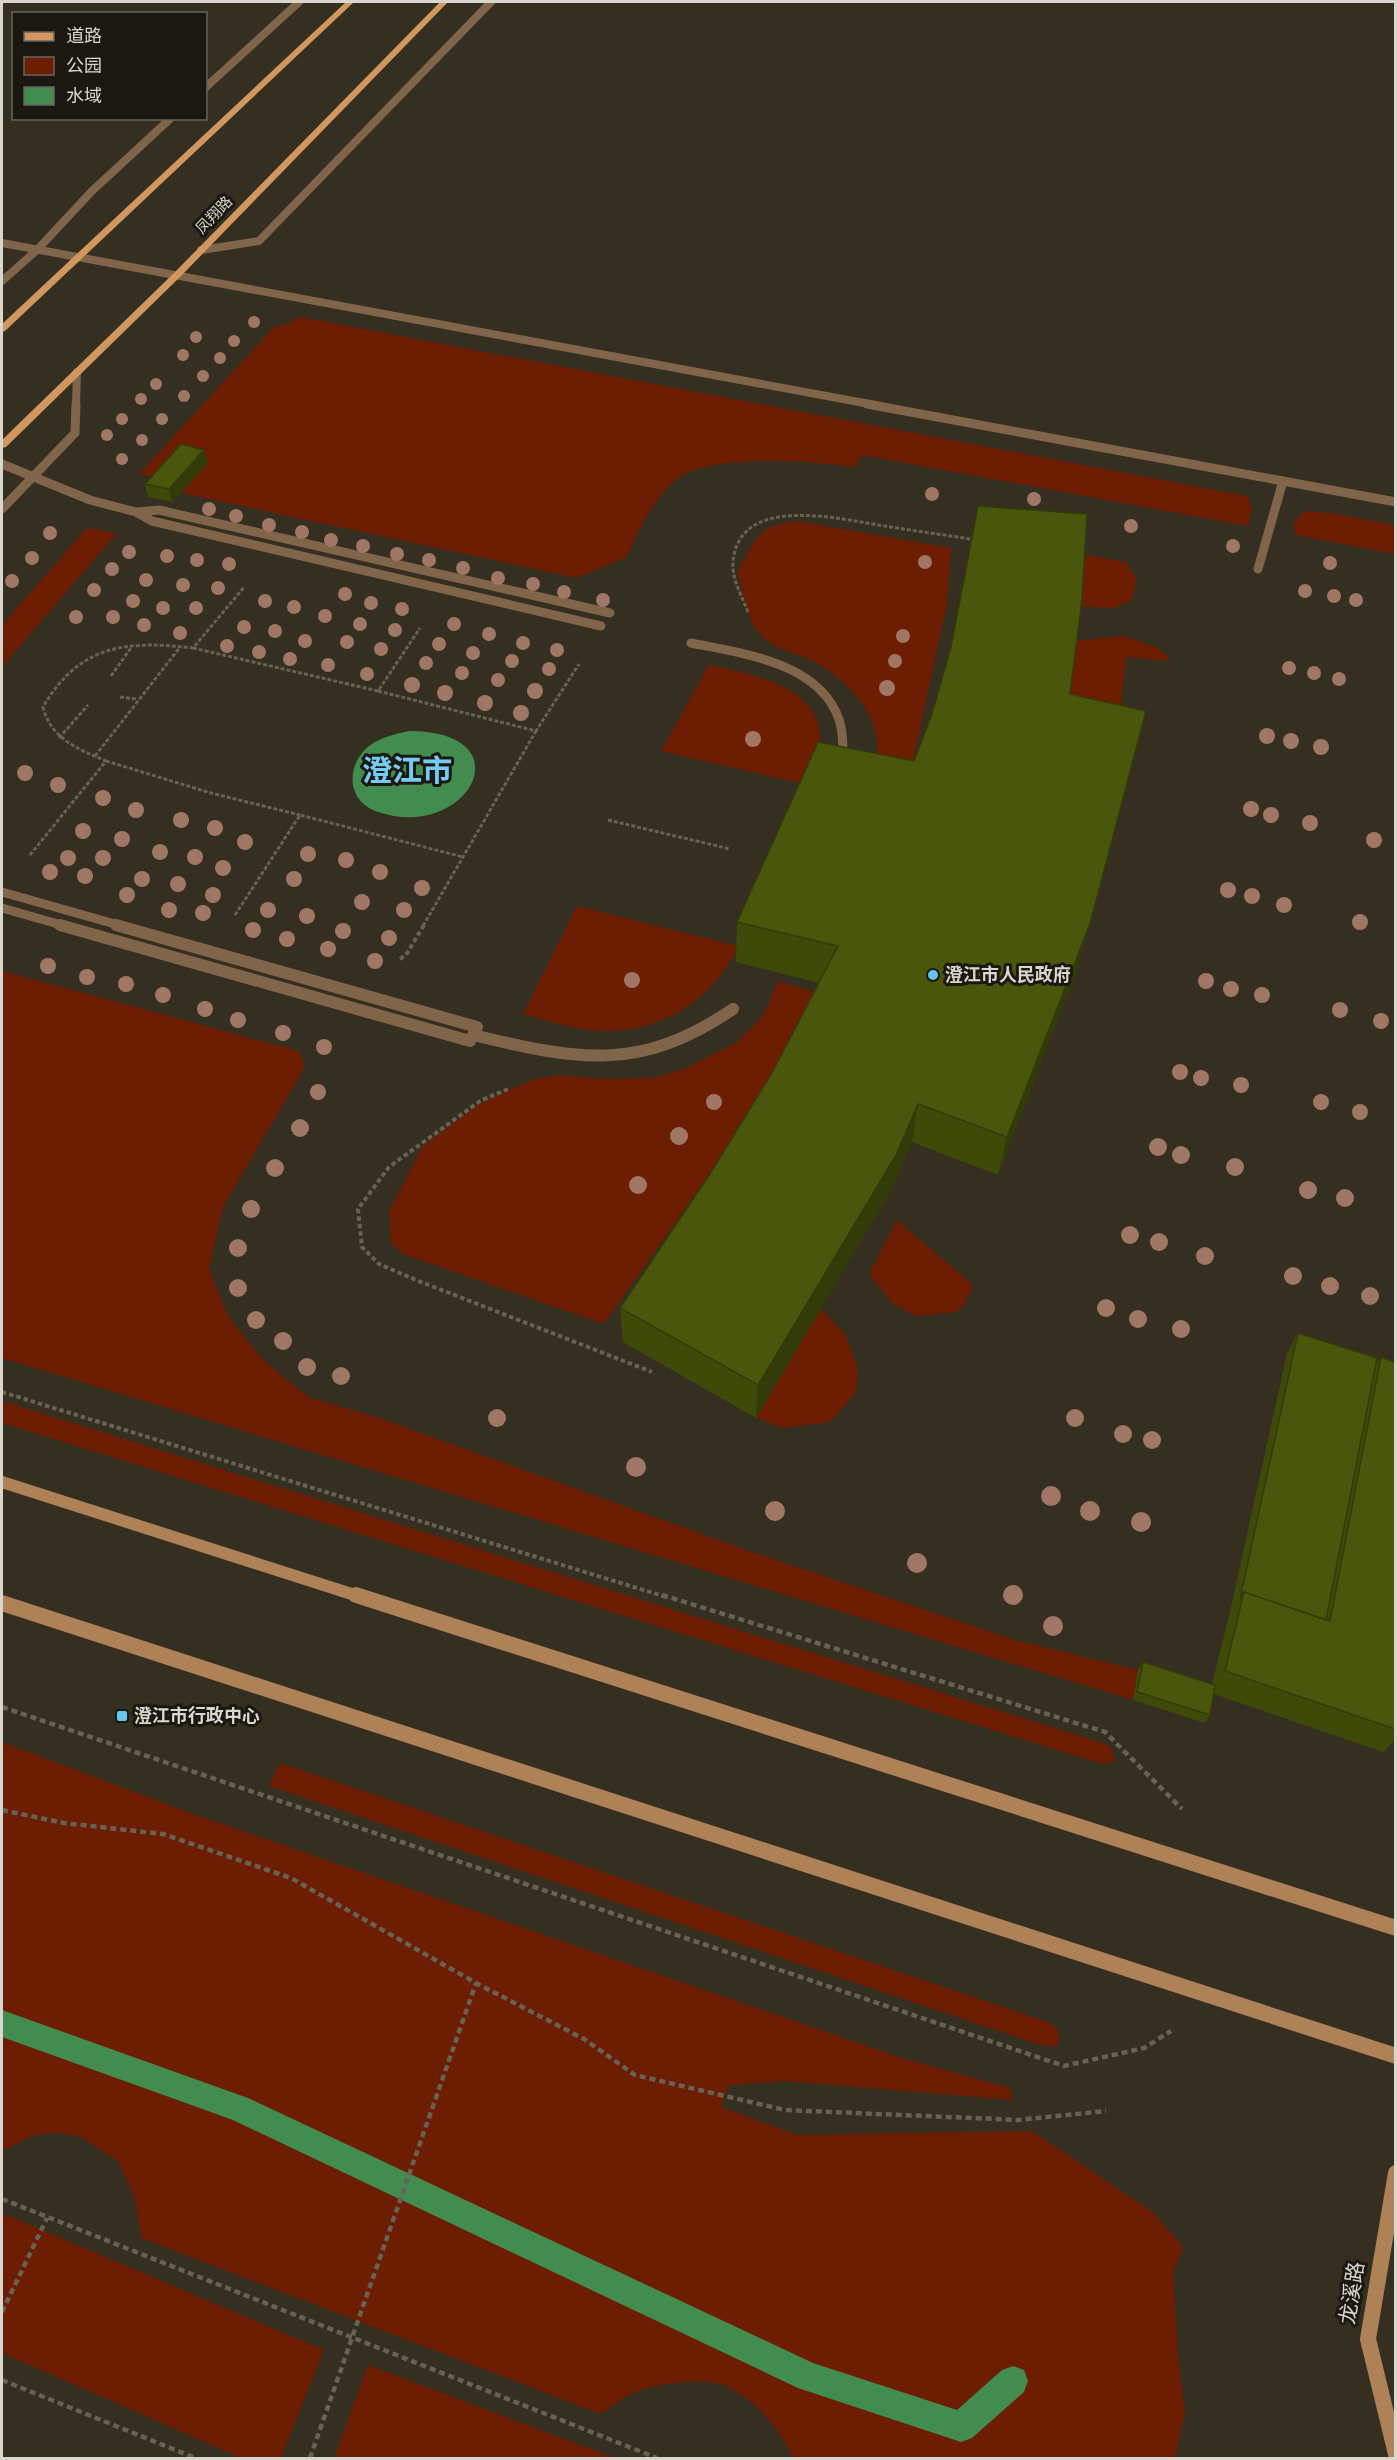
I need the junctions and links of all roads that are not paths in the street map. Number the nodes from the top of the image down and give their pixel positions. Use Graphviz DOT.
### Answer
graph roads {
  1 [pos="299,2"];
  2 [pos="350,2"];
  3 [pos="444,2"];
  4 [pos="491,2"];
  5 [pos="207,86"];
  6 [pos="169,120"];
  7 [pos="2,243"];
  8 [pos="37,249"];
  9 [pos="201,250"];
  10 [pos="78,257"];
  11 [pos="178,274"];
  12 [pos="2,281"];
  13 [pos="2,329"];
  14 [pos="77,372"];
  15 [pos="2,445"];
  16 [pos="2,464"];
  17 [pos="32,477"];
  18 [pos="1283,481"];
  19 [pos="1395,502"];
  20 [pos="2,509"];
  21 [pos="136,512"];
  22 [pos="1258,569"];
  23 [pos="610,613"];
  24 [pos="601,626"];
  25 [pos="691,642"];
  26 [pos="845,763"];
  27 [pos="2,892"];
  28 [pos="2,908"];
  29 [pos="733,1009"];
  30 [pos="473,1034"];
  31 [pos="2,1482"];
  32 [pos="2,1603"];
  33 [pos="1395,1928"];
  34 [pos="1395,2056"];
  35 [pos="1395,2173"];
  36 [pos="1395,2454"];
  1 -- 5 [label="street"];
  2 -- 10 [label="main road"];
  3 -- 9 [label="main road, 凤翔路"];
  4 -- 9 [label="street"];
  6 -- 8 [label="street"];
  7 -- 8 [label="street"];
  8 -- 10 [label="street"];
  8 -- 12 [label="street"];
  9 -- 11 [label="main road, 凤翔路"];
  10 -- 11 [label="street"];
  10 -- 13 [label="main road"];
  11 -- 14 [label="main road, 凤翔路"];
  11 -- 18 [label="street"];
  14 -- 15 [label="main road, 凤翔路"];
  14 -- 17 [label="street"];
  16 -- 17 [label="street"];
  17 -- 20 [label="street"];
  17 -- 21 [label="street"];
  18 -- 19 [label="street"];
  18 -- 22 [label="street"];
  21 -- 23 [label="street"];
  21 -- 24 [label="street"];
  25 -- 26 [label="street"];
  27 -- 30 [label="street"];
  28 -- 30 [label="street"];
  29 -- 30 [label="street"];
  31 -- 33 [label="main road"];
  32 -- 34 [label="main road"];
  35 -- 36 [label="main road, 龙溪路"];
}
